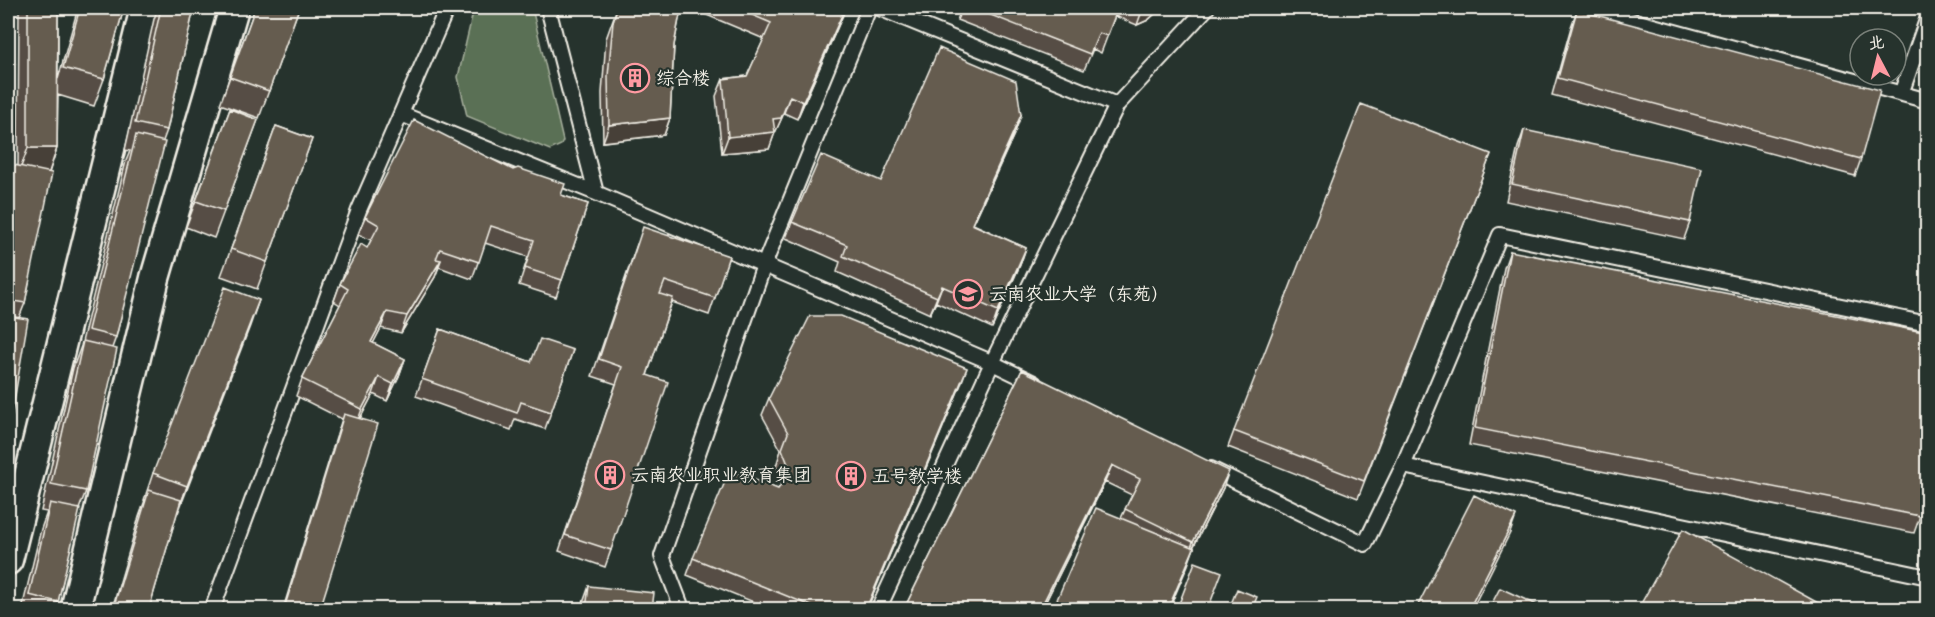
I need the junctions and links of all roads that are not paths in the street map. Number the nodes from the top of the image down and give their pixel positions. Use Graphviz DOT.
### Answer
graph roads {
  1 [pos="145,8"];
  2 [pos="234,8"];
  3 [pos="447,8"];
  4 [pos="548,8"];
  5 [pos="870,8"];
  6 [pos="879,8"];
  7 [pos="1207,8"];
  8 [pos="1587,8"];
  9 [pos="1928,17"];
  10 [pos="1901,94"];
  11 [pos="1928,101"];
  12 [pos="1117,105"];
  13 [pos="401,114"];
  14 [pos="596,193"];
  15 [pos="764,265"];
  16 [pos="1928,324"];
  17 [pos="992,363"];
  18 [pos="1046,389"];
  19 [pos="1195,461"];
  20 [pos="1403,466"];
  21 [pos="8,560"];
  22 [pos="1928,577"];
  23 [pos="75,609"];
  24 [pos="212,609"];
  25 [pos="679,609"];
  26 [pos="878,609"];
  1 -- 21 [label="street"];
  2 -- 23 [label="street"];
  3 -- 13 [label="lane"];
  4 -- 14 [label="lane"];
  5 -- 15 [label="lane"];
  6 -- 12 [label="lane"];
  7 -- 12 [label="lane"];
  8 -- 10 [label="lane"];
  9 -- 10 [label="lane"];
  10 -- 11 [label="lane"];
  12 -- 17 [label="lane"];
  13 -- 14 [label="lane"];
  13 -- 24 [label="lane"];
  14 -- 15 [label="lane"];
  15 -- 17 [label="lane"];
  15 -- 25 [label="lane"];
  16 -- 20 [label="lane"];
  17 -- 18 [label="lane"];
  17 -- 26 [label="lane"];
  19 -- 20 [label="lane"];
  20 -- 22 [label="lane"];
}
